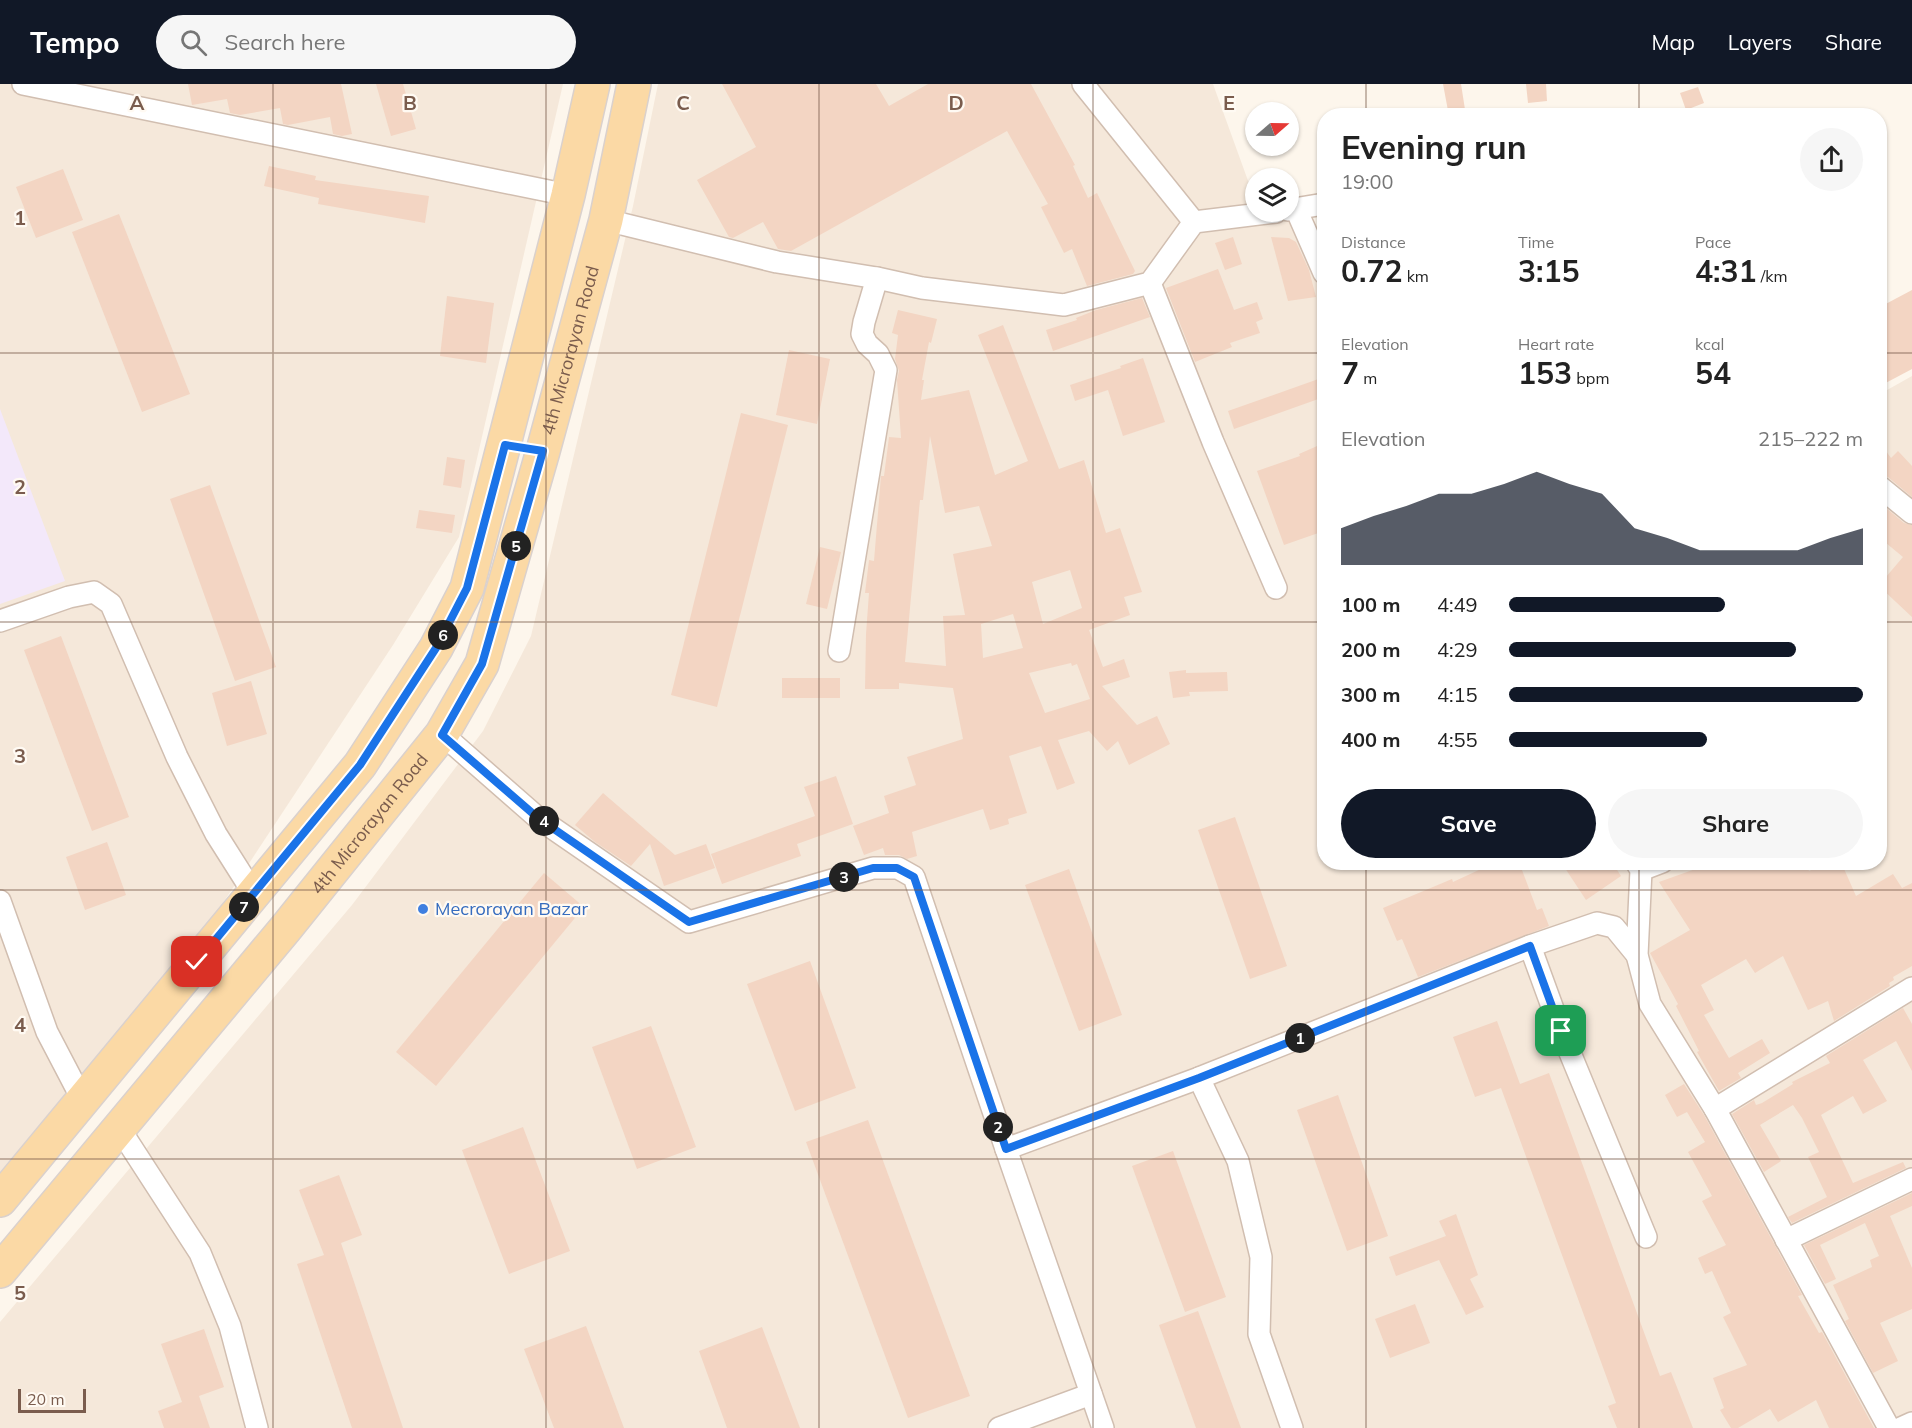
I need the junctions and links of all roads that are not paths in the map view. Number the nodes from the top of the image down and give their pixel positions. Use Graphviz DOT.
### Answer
graph roads {
  1 [pos="23,84"];
  2 [pos="593,84"];
  3 [pos="634,84"];
  4 [pos="1083,84"];
  5 [pos="568,195"];
  6 [pos="1317,205"];
  7 [pos="1299,208"];
  8 [pos="1245,215"];
  9 [pos="606,220"];
  10 [pos="1194,222"];
  11 [pos="1294,222"];
  12 [pos="1317,261"];
  13 [pos="877,278"];
  14 [pos="1150,283"];
  15 [pos="505,445"];
  16 [pos="543,451"];
  17 [pos="1887,493"];
  18 [pos="1912,513"];
  19 [pos="1276,588"];
  20 [pos="0,621"];
  21 [pos="839,651"];
  22 [pos="442,735"];
  23 [pos="1638,870"];
  24 [pos="254,894"];
  25 [pos="0,902"];
  26 [pos="1530,946"];
  27 [pos="1637,955"];
  28 [pos="1912,988"];
  29 [pos="1199,1078"];
  30 [pos="1715,1110"];
  31 [pos="72,1111"];
  32 [pos="110,1140"];
  33 [pos="1006,1149"];
  34 [pos="1912,1179"];
  35 [pos="0,1200"];
  36 [pos="1646,1237"];
  37 [pos="1786,1240"];
  38 [pos="0,1271"];
  39 [pos="1091,1394"];
  40 [pos="1912,1423"];
  41 [pos="257,1428"];
  42 [pos="999,1428"];
  43 [pos="1104,1428"];
  44 [pos="1292,1428"];
  45 [pos="1889,1428"];
  46 [pos="1901,1428"];
  1 -- 5 [label="street"];
  2 -- 5 [label="main road"];
  3 -- 9 [label="main road, 4th Microrayan Road"];
  4 -- 10 [label="street"];
  5 -- 15 [label="main road"];
  6 -- 7 [label="street"];
  8 -- 10 [label="street"];
  9 -- 13 [label="street"];
  9 -- 16 [label="main road, 4th Microrayan Road"];
  10 -- 14 [label="street"];
  11 -- 12 [label="street"];
  13 -- 14 [label="street"];
  13 -- 21 [label="street"];
  14 -- 19 [label="street"];
  15 -- 16 [label="main road"];
  15 -- 24 [label="main road"];
  16 -- 22 [label="main road, 4th Microrayan Road"];
  17 -- 18 [label="street"];
  20 -- 24 [label="street"];
  22 -- 32 [label="main road, 4th Microrayan Road"];
  22 -- 33 [label="street"];
  23 -- 27 [label="street"];
  24 -- 31 [label="main road"];
  25 -- 31 [label="street"];
  26 -- 27 [label="street"];
  26 -- 29 [label="street"];
  26 -- 36 [label="street"];
  27 -- 30 [label="street"];
  28 -- 30 [label="street"];
  29 -- 33 [label="street"];
  29 -- 44 [label="street"];
  30 -- 37 [label="street"];
  31 -- 32 [label="main road"];
  31 -- 35 [label="main road"];
  32 -- 38 [label="main road, 4th Microrayan Road"];
  32 -- 41 [label="street"];
  33 -- 39 [label="street"];
  34 -- 37 [label="street"];
  37 -- 45 [label="street"];
  39 -- 42 [label="street"];
  39 -- 43 [label="street"];
  40 -- 46 [label="street"];
}
